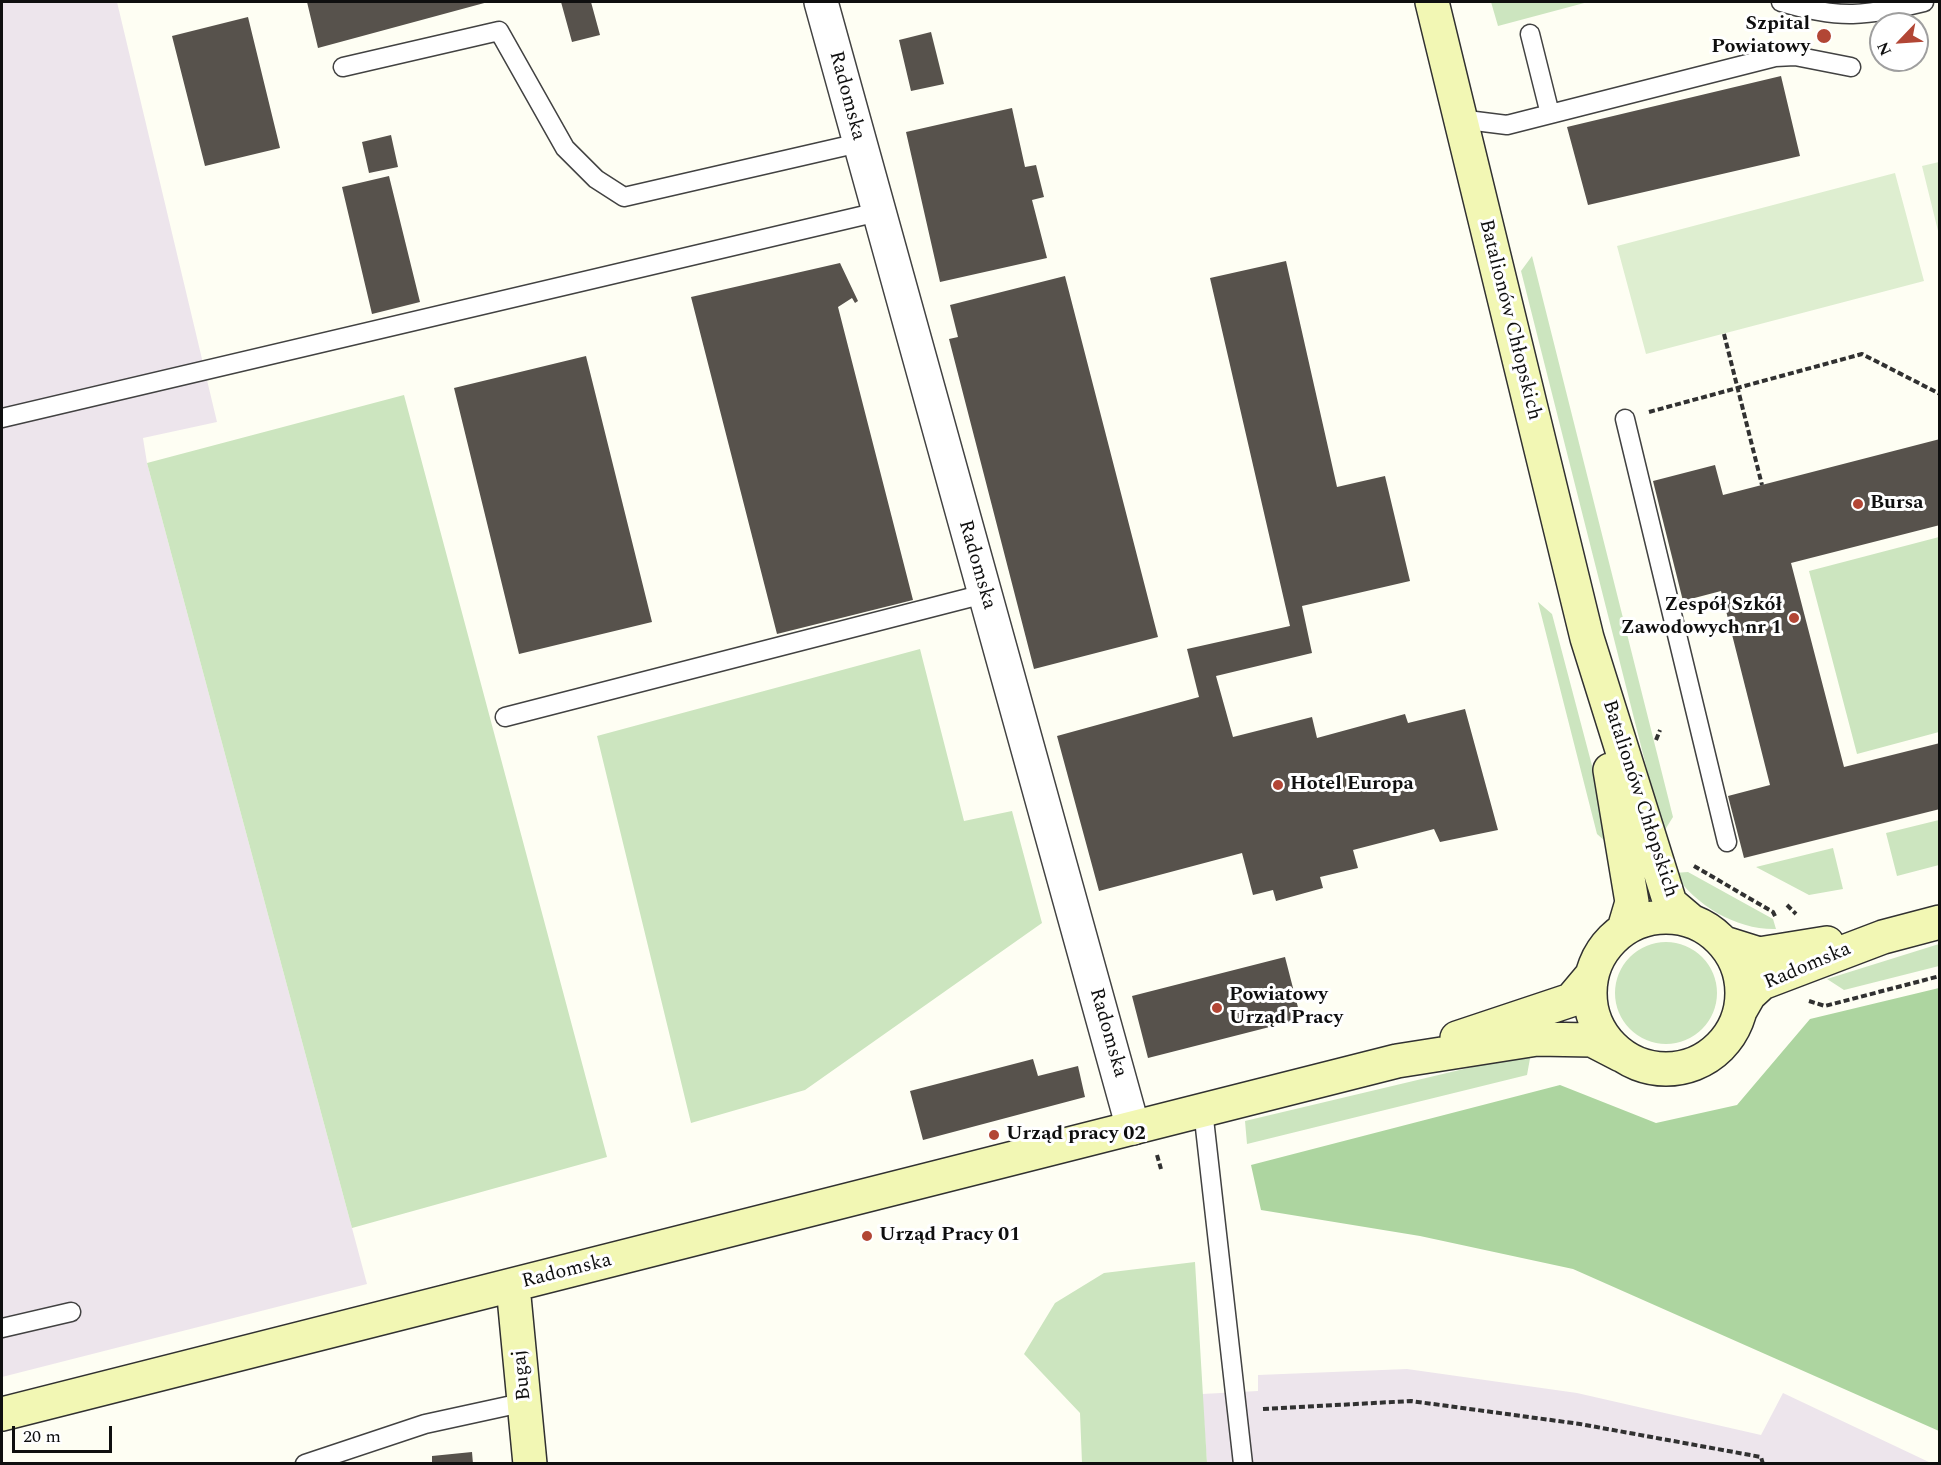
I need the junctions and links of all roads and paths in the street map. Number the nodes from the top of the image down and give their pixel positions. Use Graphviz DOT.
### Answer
graph roads {
  1 [pos="821,2"];
  2 [pos="1432,2"];
  3 [pos="1781,2"];
  4 [pos="1924,2"];
  5 [pos="1530,34"];
  6 [pos="343,67"];
  7 [pos="1851,67"];
  8 [pos="1550,114"];
  9 [pos="1459,119"];
  10 [pos="859,142"];
  11 [pos="878,212"];
  12 [pos="1724,334"];
  13 [pos="1737,388"];
  14 [pos="1940,394"];
  15 [pos="2,418"];
  16 [pos="1626,419"];
  17 [pos="1762,485"];
  18 [pos="984,594"];
  19 [pos="1587,638"];
  20 [pos="505,717"];
  21 [pos="1726,842"];
  22 [pos="1689,920"];
  23 [pos="1940,922"];
  24 [pos="1624,929"];
  25 [pos="1882,937"];
  26 [pos="1724,942"];
  27 [pos="1592,975"];
  28 [pos="1940,976"];
  29 [pos="1801,993"];
  30 [pos="1742,1009"];
  31 [pos="1621,1055"];
  32 [pos="1397,1060"];
  33 [pos="1203,1110"];
  34 [pos="1133,1128"];
  35 [pos="513,1286"];
  36 [pos="72,1312"];
  37 [pos="2,1328"];
  38 [pos="526,1402"];
  39 [pos="1237,1411"];
  40 [pos="2,1414"];
  41 [pos="305,1464"];
  42 [pos="530,1464"];
  43 [pos="1243,1464"];
  44 [pos="1763,1464"];
  1 -- 10 [label="street, Radomska"];
  2 -- 9 [label="street, Batalionów Chłopskich"];
  3 -- 4 [label="lane"];
  5 -- 8 [label="lane"];
  6 -- 10 [label="lane"];
  7 -- 8 [label="lane"];
  8 -- 9 [label="lane"];
  9 -- 19 [label="street, Batalionów Chłopskich"];
  10 -- 11 [label="street, Radomska"];
  11 -- 15 [label="lane"];
  11 -- 18 [label="street, Radomska"];
  12 -- 13 [label="path"];
  13 -- 14 [label="path"];
  13 -- 16 [label="path"];
  13 -- 17 [label="path"];
  16 -- 21 [label="lane"];
  18 -- 20 [label="lane"];
  18 -- 34 [label="street, Radomska"];
  19 -- 22 [label="street, Batalionów Chłopskich"];
  19 -- 24 [label="street, Batalionów Chłopskich"];
  22 -- 24 [label="street"];
  22 -- 26 [label="street"];
  23 -- 25 [label="street, Radomska"];
  24 -- 27 [label="street"];
  25 -- 26 [label="street, Radomska"];
  25 -- 30 [label="street, Radomska"];
  26 -- 30 [label="street"];
  27 -- 31 [label="street"];
  27 -- 32 [label="street, Radomska"];
  28 -- 29 [label="path"];
  30 -- 31 [label="street"];
  31 -- 32 [label="street, Radomska"];
  32 -- 33 [label="street, Radomska"];
  33 -- 34 [label="street, Radomska"];
  33 -- 39 [label="lane"];
  34 -- 35 [label="street, Radomska"];
  35 -- 38 [label="street, Bugaj"];
  35 -- 40 [label="street, Radomska"];
  36 -- 37 [label="lane"];
  38 -- 41 [label="lane"];
  38 -- 42 [label="street, Bugaj"];
  39 -- 43 [label="lane"];
  39 -- 44 [label="path"];
}
